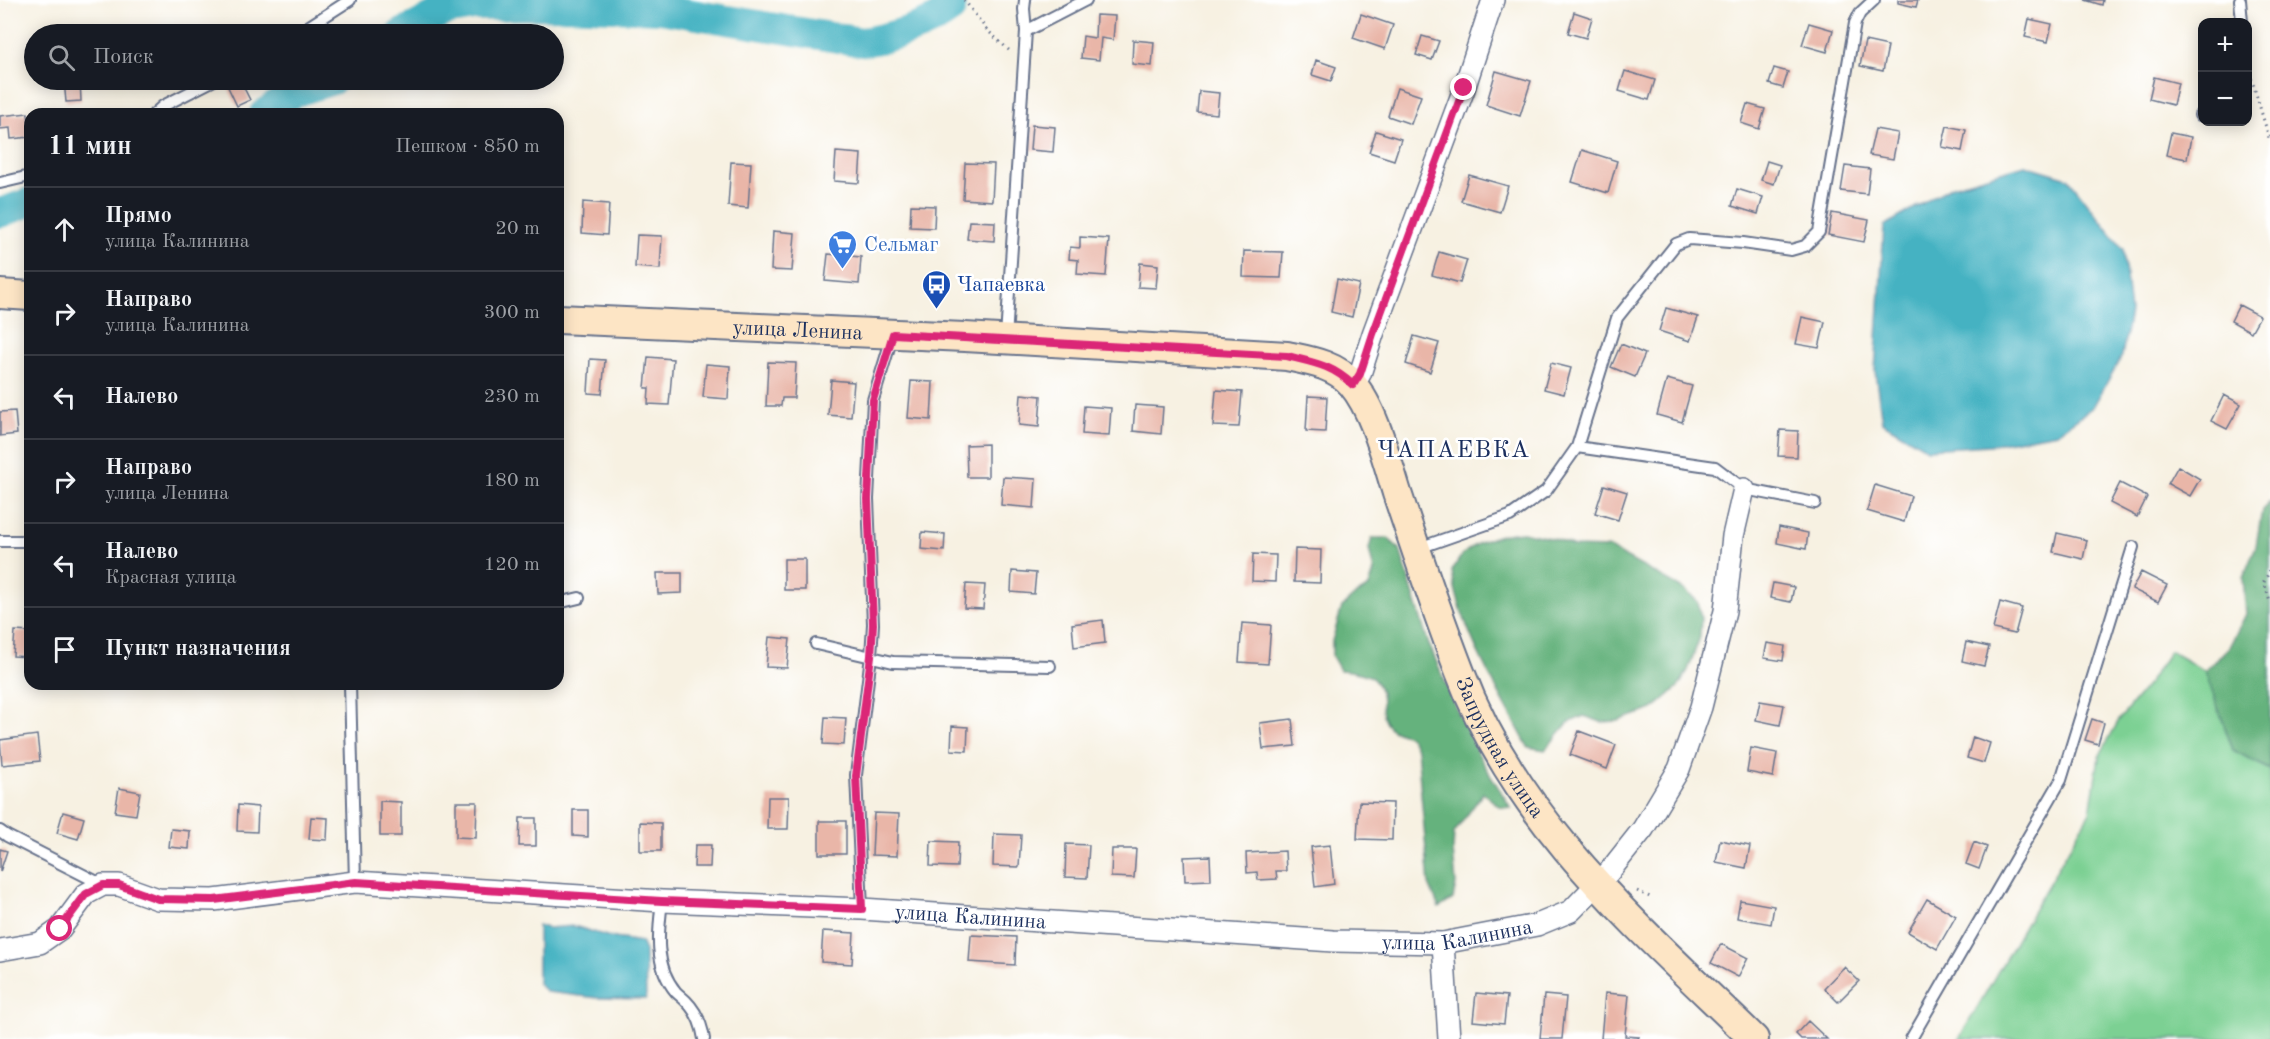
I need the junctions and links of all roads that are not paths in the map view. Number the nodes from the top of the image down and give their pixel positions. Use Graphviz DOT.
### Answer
graph roads {
  1 [pos="350,0"];
  2 [pos="1025,0"];
  3 [pos="1086,0"];
  4 [pos="1493,0"];
  5 [pos="1874,0"];
  6 [pos="2240,0"];
  7 [pos="2242,18"];
  8 [pos="313,24"];
  9 [pos="1026,31"];
  10 [pos="194,90"];
  11 [pos="161,108"];
  12 [pos="24,177"];
  13 [pos="0,183"];
  14 [pos="0,294"];
  15 [pos="24,296"];
  16 [pos="564,319"];
  17 [pos="893,334"];
  18 [pos="1006,339"];
  19 [pos="1353,385"];
  20 [pos="1577,447"];
  21 [pos="1744,489"];
  22 [pos="1815,503"];
  23 [pos="0,541"];
  24 [pos="24,541"];
  25 [pos="2133,547"];
  26 [pos="1416,549"];
  27 [pos="579,598"];
  28 [pos="564,602"];
  29 [pos="816,644"];
  30 [pos="871,656"];
  31 [pos="1050,666"];
  32 [pos="350,690"];
  33 [pos="0,831"];
  34 [pos="356,882"];
  35 [pos="103,885"];
  36 [pos="1596,885"];
  37 [pos="662,901"];
  38 [pos="862,909"];
  39 [pos="1443,943"];
  40 [pos="0,950"];
  41 [pos="704,1039"];
  42 [pos="1449,1039"];
  43 [pos="1754,1039"];
  44 [pos="1911,1039"];
  1 -- 8 [label="lane"];
  2 -- 9 [label="lane"];
  3 -- 9 [label="lane"];
  4 -- 19 [label="street"];
  5 -- 20 [label="lane"];
  6 -- 7 [label="lane"];
  9 -- 18 [label="lane"];
  10 -- 11 [label="lane"];
  12 -- 13 [label="lane"];
  14 -- 15 [label="street"];
  16 -- 17 [label="street, улица Ленина"];
  17 -- 18 [label="street, улица Ленина"];
  17 -- 30 [label="lane"];
  18 -- 19 [label="street, улица Ленина"];
  19 -- 26 [label="street, Запрудная улица"];
  20 -- 21 [label="lane"];
  20 -- 26 [label="lane"];
  21 -- 22 [label="lane"];
  21 -- 36 [label="street, улица Калинина"];
  23 -- 24 [label="lane"];
  25 -- 44 [label="lane"];
  26 -- 36 [label="street, Запрудная улица"];
  27 -- 28 [label="lane"];
  29 -- 30 [label="lane"];
  30 -- 31 [label="lane"];
  30 -- 38 [label="lane"];
  32 -- 34 [label="lane"];
  33 -- 35 [label="lane"];
  34 -- 35 [label="street, улица Калинина"];
  34 -- 37 [label="street, улица Калинина"];
  35 -- 40 [label="street"];
  36 -- 39 [label="street, улица Калинина"];
  36 -- 43 [label="street, Запрудная улица"];
  37 -- 38 [label="street, улица Калинина"];
  37 -- 41 [label="lane"];
  38 -- 39 [label="street, улица Калинина"];
  39 -- 42 [label="street"];
}
